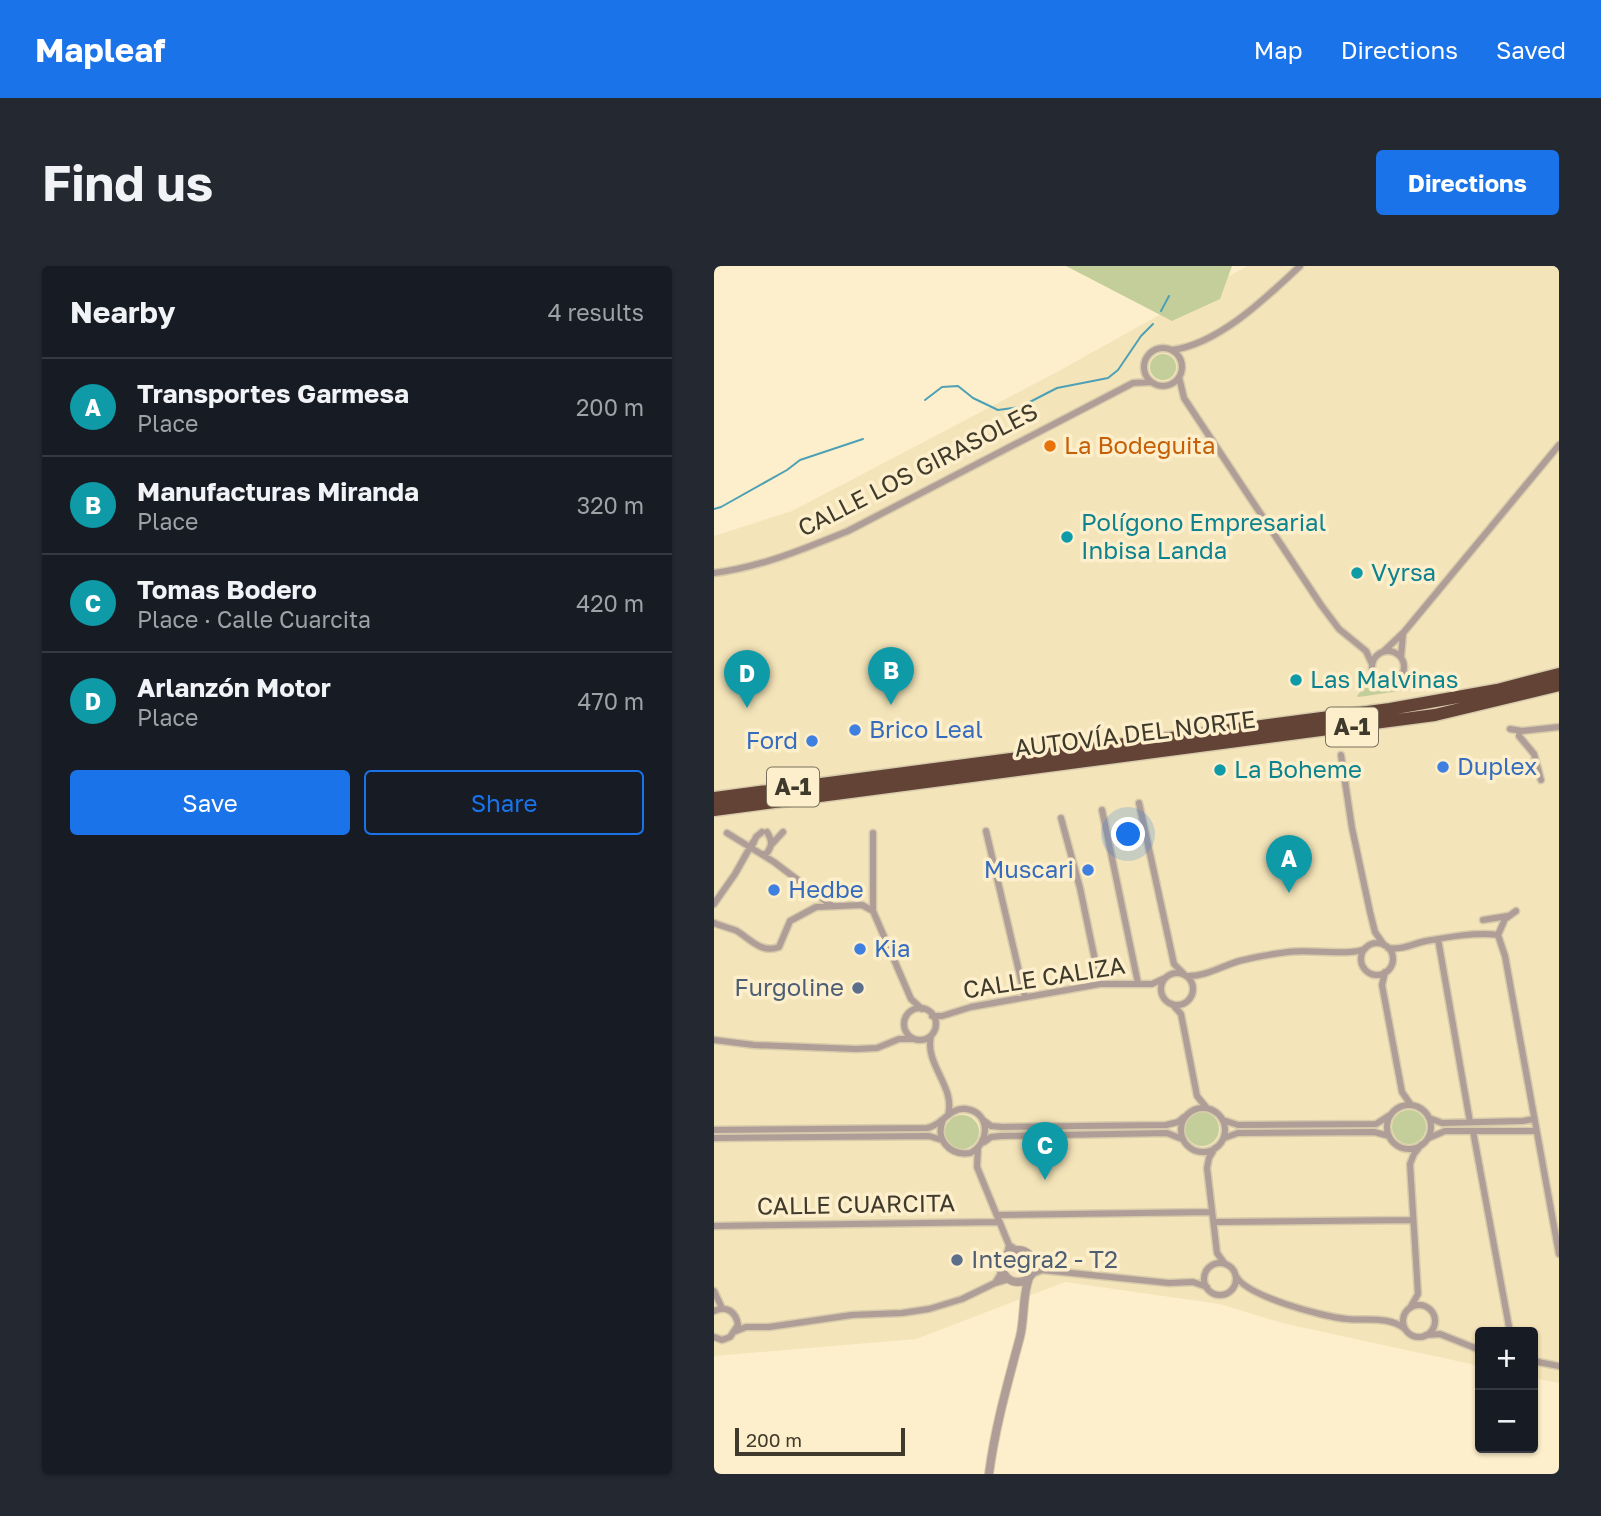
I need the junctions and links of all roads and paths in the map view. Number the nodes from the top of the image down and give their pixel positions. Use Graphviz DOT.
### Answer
graph roads {
  1 [pos="1300,266"];
  2 [pos="1192,345"];
  3 [pos="1172,350"];
  4 [pos="1182,363"];
  5 [pos="1144,367"];
  6 [pos="1179,377"];
  7 [pos="1151,382"];
  8 [pos="1133,383"];
  9 [pos="1164,386"];
  10 [pos="1184,398"];
  11 [pos="1559,445"];
  12 [pos="714,573"];
  13 [pos="1404,632"];
  14 [pos="1361,647"];
  15 [pos="1383,652"];
  16 [pos="1401,657"];
  17 [pos="1372,664"];
  18 [pos="1559,674"];
  19 [pos="1559,685"];
  20 [pos="1559,693"];
  21 [pos="1457,712"];
  22 [pos="1559,727"];
  23 [pos="1510,729"];
  24 [pos="1519,731"];
  25 [pos="1341,755"];
  26 [pos="1541,780"];
  27 [pos="714,798"];
  28 [pos="1139,803"];
  29 [pos="714,810"];
  30 [pos="1102,810"];
  31 [pos="1061,818"];
  32 [pos="986,831"];
  33 [pos="783,832"];
  34 [pos="873,832"];
  35 [pos="727,833"];
  36 [pos="771,848"];
  37 [pos="755,849"];
  38 [pos="774,862"];
  39 [pos="817,894"];
  40 [pos="714,904"];
  41 [pos="831,905"];
  42 [pos="816,908"];
  43 [pos="873,911"];
  44 [pos="1516,911"];
  45 [pos="1508,916"];
  46 [pos="1483,920"];
  47 [pos="714,923"];
  48 [pos="1375,933"];
  49 [pos="1498,935"];
  50 [pos="1438,939"];
  51 [pos="1386,946"];
  52 [pos="1366,948"];
  53 [pos="1400,949"];
  54 [pos="1353,954"];
  55 [pos="1393,960"];
  56 [pos="1174,964"];
  57 [pos="1363,964"];
  58 [pos="1385,972"];
  59 [pos="1185,974"];
  60 [pos="1373,974"];
  61 [pos="1198,976"];
  62 [pos="1166,977"];
  63 [pos="1138,983"];
  64 [pos="1152,984"];
  65 [pos="1100,985"];
  66 [pos="1382,985"];
  67 [pos="1193,990"];
  68 [pos="1162,994"];
  69 [pos="1025,997"];
  70 [pos="911,999"];
  71 [pos="1186,1002"];
  72 [pos="1172,1004"];
  73 [pos="922,1009"];
  74 [pos="909,1013"];
  75 [pos="1181,1014"];
  76 [pos="932,1016"];
  77 [pos="943,1016"];
  78 [pos="904,1026"];
  79 [pos="935,1026"];
  80 [pos="932,1034"];
  81 [pos="899,1039"];
  82 [pos="714,1040"];
  83 [pos="916,1040"];
  84 [pos="930,1048"];
  85 [pos="1402,1091"];
  86 [pos="1197,1096"];
  87 [pos="951,1101"];
  88 [pos="1411,1105"];
  89 [pos="1206,1107"];
  90 [pos="963,1109"];
  91 [pos="1396,1110"];
  92 [pos="1190,1111"];
  93 [pos="1390,1115"];
  94 [pos="946,1117"];
  95 [pos="1184,1117"];
  96 [pos="1428,1118"];
  97 [pos="1534,1119"];
  98 [pos="983,1120"];
  99 [pos="1223,1120"];
  100 [pos="1470,1122"];
  101 [pos="714,1130"];
  102 [pos="1536,1130"];
  103 [pos="1473,1131"];
  104 [pos="1389,1136"];
  105 [pos="714,1138"];
  106 [pos="1223,1138"];
  107 [pos="1182,1139"];
  108 [pos="1427,1139"];
  109 [pos="943,1141"];
  110 [pos="980,1146"];
  111 [pos="1421,1146"];
  112 [pos="1401,1147"];
  113 [pos="1216,1148"];
  114 [pos="1199,1152"];
  115 [pos="962,1154"];
  116 [pos="1410,1164"];
  117 [pos="977,1167"];
  118 [pos="1208,1168"];
  119 [pos="1212,1212"];
  120 [pos="998,1219"];
  121 [pos="1413,1220"];
  122 [pos="1213,1222"];
  123 [pos="714,1226"];
  124 [pos="1009,1245"];
  125 [pos="1018,1251"];
  126 [pos="1217,1253"];
  127 [pos="1559,1254"];
  128 [pos="1007,1255"];
  129 [pos="1032,1261"];
  130 [pos="1225,1264"];
  131 [pos="1212,1265"];
  132 [pos="1002,1266"];
  133 [pos="1042,1270"];
  134 [pos="1205,1274"];
  135 [pos="1030,1276"];
  136 [pos="1236,1276"];
  137 [pos="1013,1281"];
  138 [pos="1193,1282"];
  139 [pos="995,1283"];
  140 [pos="1207,1287"];
  141 [pos="1244,1287"];
  142 [pos="1231,1290"];
  143 [pos="715,1294"];
  144 [pos="1418,1294"];
  145 [pos="1024,1300"];
  146 [pos="1423,1306"];
  147 [pos="722,1308"];
  148 [pos="714,1310"];
  149 [pos="1407,1311"];
  150 [pos="737,1319"];
  151 [pos="1392,1321"];
  152 [pos="1434,1322"];
  153 [pos="746,1327"];
  154 [pos="1509,1327"];
  155 [pos="1405,1329"];
  156 [pos="736,1331"];
  157 [pos="1440,1334"];
  158 [pos="1423,1336"];
  159 [pos="714,1337"];
  160 [pos="1475,1348"];
  161 [pos="1538,1362"];
  162 [pos="1559,1366"];
  163 [pos="989,1474"];
  1 -- 2 [label="street"];
  2 -- 3 [label="street"];
  2 -- 4 [label="street"];
  3 -- 4 [label="street"];
  3 -- 5 [label="street"];
  4 -- 6 [label="street"];
  5 -- 7 [label="street"];
  5 -- 8 [label="street, CALLE LOS GIRASOLES"];
  6 -- 9 [label="street"];
  6 -- 10 [label="street"];
  7 -- 8 [label="street, CALLE LOS GIRASOLES"];
  7 -- 9 [label="street"];
  8 -- 12 [label="street, CALLE LOS GIRASOLES"];
  9 -- 10 [label="street"];
  10 -- 14 [label="street"];
  11 -- 13 [label="street"];
  13 -- 15 [label="street"];
  13 -- 16 [label="street"];
  14 -- 15 [label="street"];
  14 -- 17 [label="street"];
  15 -- 16 [label="street"];
  15 -- 17 [label="street"];
  16 -- 17 [label="street"];
  18 -- 27 [label="highway, AUTOVÍA DEL NORTE / A-1"];
  19 -- 21 [label="highway, AUTOVÍA DEL NORTE / A-1"];
  20 -- 21 [label="highway"];
  21 -- 29 [label="highway, AUTOVÍA DEL NORTE / A-1"];
  22 -- 24 [label="street"];
  23 -- 24 [label="street"];
  24 -- 26 [label="street"];
  25 -- 48 [label="street"];
  28 -- 56 [label="street"];
  30 -- 63 [label="street"];
  31 -- 65 [label="street"];
  32 -- 69 [label="street"];
  33 -- 36 [label="street"];
  34 -- 43 [label="street"];
  35 -- 37 [label="street"];
  36 -- 37 [label="street"];
  36 -- 37 [label="street"];
  36 -- 38 [label="street"];
  37 -- 38 [label="street"];
  37 -- 40 [label="street"];
  38 -- 39 [label="street"];
  39 -- 41 [label="street"];
  39 -- 42 [label="street"];
  41 -- 42 [label="street"];
  41 -- 43 [label="street"];
  42 -- 47 [label="street"];
  43 -- 70 [label="street"];
  44 -- 45 [label="street"];
  45 -- 46 [label="street"];
  45 -- 49 [label="street"];
  48 -- 51 [label="street"];
  48 -- 52 [label="street"];
  49 -- 50 [label="street"];
  49 -- 97 [label="street"];
  50 -- 53 [label="street"];
  50 -- 100 [label="street"];
  51 -- 52 [label="street"];
  51 -- 53 [label="street"];
  51 -- 55 [label="street"];
  52 -- 54 [label="street"];
  52 -- 57 [label="street"];
  53 -- 55 [label="street"];
  54 -- 57 [label="street"];
  54 -- 61 [label="street"];
  55 -- 58 [label="street"];
  56 -- 59 [label="street"];
  56 -- 62 [label="street"];
  57 -- 60 [label="street"];
  58 -- 60 [label="street"];
  58 -- 66 [label="street"];
  59 -- 61 [label="street"];
  59 -- 62 [label="street"];
  59 -- 67 [label="street"];
  60 -- 66 [label="street"];
  61 -- 67 [label="street"];
  62 -- 64 [label="street, CALLE CALIZA"];
  62 -- 68 [label="street"];
  63 -- 64 [label="street, CALLE CALIZA"];
  63 -- 65 [label="street, CALLE CALIZA"];
  64 -- 68 [label="street, CALLE CALIZA"];
  65 -- 69 [label="street, CALLE CALIZA"];
  66 -- 85 [label="street"];
  67 -- 71 [label="street"];
  68 -- 72 [label="street"];
  69 -- 77 [label="street, CALLE CALIZA"];
  70 -- 73 [label="street"];
  70 -- 74 [label="street"];
  71 -- 72 [label="street"];
  71 -- 75 [label="street"];
  72 -- 75 [label="street"];
  73 -- 74 [label="street"];
  73 -- 76 [label="street"];
  74 -- 78 [label="street"];
  75 -- 86 [label="street"];
  76 -- 77 [label="street, CALLE CALIZA"];
  76 -- 79 [label="street"];
  77 -- 79 [label="street, CALLE CALIZA"];
  78 -- 81 [label="street"];
  78 -- 83 [label="street"];
  79 -- 80 [label="street"];
  80 -- 83 [label="street"];
  80 -- 84 [label="street"];
  81 -- 82 [label="street"];
  81 -- 83 [label="street"];
  83 -- 84 [label="street"];
  84 -- 87 [label="street"];
  85 -- 88 [label="street"];
  85 -- 91 [label="street"];
  86 -- 89 [label="street"];
  86 -- 92 [label="street"];
  87 -- 90 [label="street"];
  87 -- 94 [label="street"];
  88 -- 91 [label="street"];
  88 -- 96 [label="street"];
  89 -- 92 [label="street"];
  89 -- 99 [label="street"];
  90 -- 94 [label="street"];
  90 -- 98 [label="street"];
  91 -- 93 [label="street"];
  92 -- 95 [label="street"];
  93 -- 99 [label="street"];
  93 -- 104 [label="street"];
  94 -- 101 [label="street"];
  94 -- 109 [label="street"];
  95 -- 98 [label="street"];
  95 -- 107 [label="street"];
  96 -- 100 [label="street"];
  96 -- 108 [label="street"];
  97 -- 100 [label="street"];
  97 -- 102 [label="street"];
  98 -- 110 [label="street"];
  99 -- 106 [label="street"];
  102 -- 103 [label="street"];
  102 -- 127 [label="street"];
  103 -- 108 [label="street"];
  103 -- 154 [label="street"];
  104 -- 106 [label="street"];
  104 -- 112 [label="street"];
  105 -- 109 [label="street"];
  106 -- 113 [label="street"];
  107 -- 110 [label="street"];
  107 -- 114 [label="street"];
  108 -- 111 [label="street"];
  109 -- 115 [label="street"];
  110 -- 115 [label="street"];
  110 -- 117 [label="street"];
  111 -- 112 [label="street"];
  111 -- 116 [label="street"];
  112 -- 116 [label="street"];
  113 -- 114 [label="street"];
  113 -- 118 [label="street"];
  114 -- 118 [label="street"];
  115 -- 117 [label="street"];
  116 -- 121 [label="street"];
  117 -- 120 [label="street"];
  118 -- 119 [label="street"];
  119 -- 120 [label="street, CALLE CUARCITA"];
  119 -- 122 [label="street"];
  120 -- 123 [label="street, CALLE CUARCITA"];
  120 -- 124 [label="street"];
  121 -- 122 [label="street"];
  121 -- 144 [label="street"];
  122 -- 126 [label="street"];
  124 -- 125 [label="street"];
  124 -- 128 [label="street"];
  125 -- 128 [label="street"];
  125 -- 129 [label="street"];
  126 -- 130 [label="street"];
  126 -- 131 [label="street"];
  128 -- 132 [label="street"];
  129 -- 133 [label="street"];
  129 -- 135 [label="street"];
  130 -- 131 [label="street"];
  130 -- 136 [label="street"];
  131 -- 134 [label="street"];
  132 -- 137 [label="street"];
  132 -- 139 [label="street"];
  133 -- 135 [label="street"];
  133 -- 138 [label="street"];
  134 -- 138 [label="street"];
  134 -- 140 [label="street"];
  135 -- 137 [label="street"];
  135 -- 145 [label="street"];
  136 -- 141 [label="street"];
  136 -- 142 [label="street"];
  137 -- 139 [label="street"];
  137 -- 145 [label="street"];
  138 -- 140 [label="street"];
  139 -- 153 [label="street"];
  140 -- 142 [label="street"];
  141 -- 142 [label="street"];
  141 -- 151 [label="street"];
  143 -- 147 [label="street"];
  143 -- 148 [label="street"];
  144 -- 146 [label="street"];
  144 -- 149 [label="street"];
  145 -- 163 [label="street"];
  146 -- 149 [label="street"];
  146 -- 152 [label="street"];
  147 -- 148 [label="street"];
  147 -- 150 [label="street"];
  149 -- 151 [label="street"];
  149 -- 155 [label="street"];
  150 -- 153 [label="street"];
  150 -- 156 [label="street"];
  151 -- 155 [label="street"];
  152 -- 157 [label="street"];
  152 -- 158 [label="street"];
  153 -- 156 [label="street"];
  155 -- 158 [label="street"];
  156 -- 159 [label="street"];
  157 -- 158 [label="street"];
  157 -- 160 [label="street"];
  161 -- 162 [label="street"];
}
